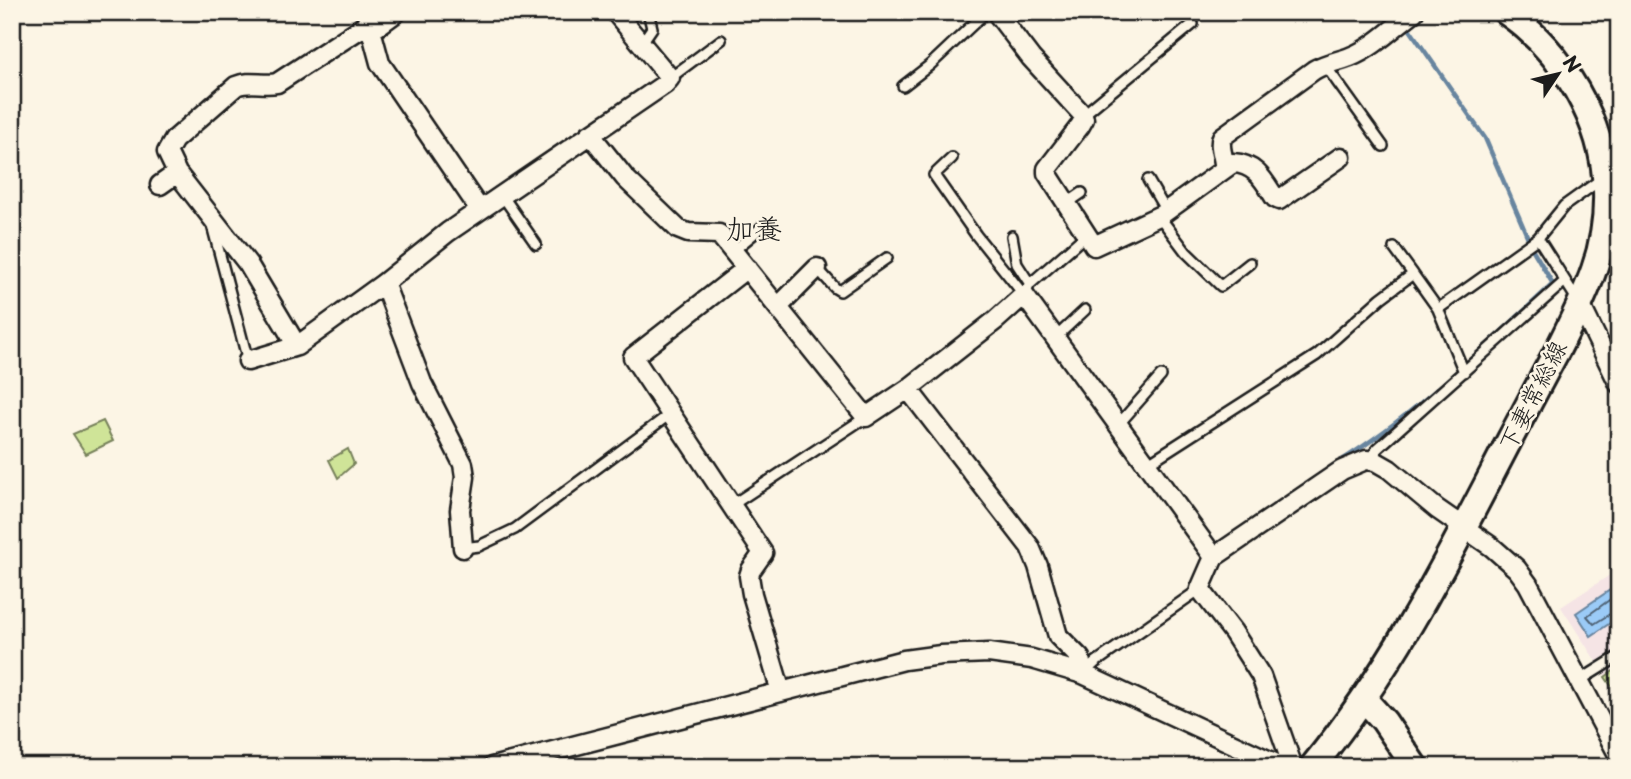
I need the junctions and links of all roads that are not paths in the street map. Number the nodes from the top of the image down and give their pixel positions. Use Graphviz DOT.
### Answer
graph roads {
  1 [pos="397,12"];
  2 [pos="615,12"];
  3 [pos="648,12"];
  4 [pos="986,12"];
  5 [pos="996,12"];
  6 [pos="1506,12"];
  7 [pos="1406,18"];
  8 [pos="369,22"];
  9 [pos="1193,24"];
  10 [pos="721,40"];
  11 [pos="640,44"];
  12 [pos="1324,64"];
  13 [pos="670,78"];
  14 [pos="903,86"];
  15 [pos="1083,115"];
  16 [pos="590,134"];
  17 [pos="1383,146"];
  18 [pos="1341,157"];
  19 [pos="952,158"];
  20 [pos="1224,168"];
  21 [pos="177,173"];
  22 [pos="1612,176"];
  23 [pos="1148,180"];
  24 [pos="160,185"];
  25 [pos="1082,193"];
  26 [pos="502,195"];
  27 [pos="1066,204"];
  28 [pos="207,210"];
  29 [pos="480,210"];
  30 [pos="1162,214"];
  31 [pos="762,227"];
  32 [pos="1087,234"];
  33 [pos="1012,236"];
  34 [pos="1538,238"];
  35 [pos="536,244"];
  36 [pos="1394,248"];
  37 [pos="733,251"];
  38 [pos="887,258"];
  39 [pos="1250,263"];
  40 [pos="747,268"];
  41 [pos="817,268"];
  42 [pos="1413,274"];
  43 [pos="1565,281"];
  44 [pos="384,283"];
  45 [pos="1027,290"];
  46 [pos="1580,304"];
  47 [pos="778,307"];
  48 [pos="1438,309"];
  49 [pos="1085,310"];
  50 [pos="1055,338"];
  51 [pos="297,346"];
  52 [pos="248,361"];
  53 [pos="1462,369"];
  54 [pos="1161,376"];
  55 [pos="1619,384"];
  56 [pos="908,389"];
  57 [pos="670,414"];
  58 [pos="866,417"];
  59 [pos="1118,425"];
  60 [pos="1371,460"];
  61 [pos="1147,464"];
  62 [pos="732,505"];
  63 [pos="1464,528"];
  64 [pos="463,548"];
  65 [pos="1214,557"];
  66 [pos="1200,589"];
  67 [pos="1619,656"];
  68 [pos="1083,674"];
  69 [pos="1579,682"];
  70 [pos="782,692"];
  71 [pos="1364,699"];
  72 [pos="1619,756"];
  73 [pos="492,767"];
  74 [pos="1283,767"];
  75 [pos="1293,767"];
  76 [pos="1312,767"];
  77 [pos="1415,767"];
  1 -- 8 [label="street"];
  2 -- 11 [label="street"];
  3 -- 11 [label="lane"];
  4 -- 14 [label="lane"];
  5 -- 15 [label="street"];
  6 -- 22 [label="main road, 下妻常総線"];
  7 -- 12 [label="street"];
  8 -- 21 [label="street"];
  8 -- 29 [label="street"];
  9 -- 15 [label="lane"];
  10 -- 13 [label="lane"];
  11 -- 13 [label="street"];
  12 -- 17 [label="lane"];
  12 -- 20 [label="street"];
  13 -- 16 [label="street"];
  15 -- 27 [label="street"];
  16 -- 26 [label="street"];
  16 -- 37 [label="street"];
  18 -- 20 [label="street"];
  19 -- 45 [label="lane"];
  20 -- 30 [label="street"];
  21 -- 24 [label="street"];
  21 -- 28 [label="street"];
  22 -- 34 [label="lane"];
  22 -- 46 [label="main road, 下妻常総線"];
  23 -- 30 [label="lane"];
  25 -- 27 [label="lane"];
  26 -- 29 [label="street"];
  26 -- 35 [label="lane"];
  27 -- 32 [label="street"];
  28 -- 51 [label="street"];
  28 -- 52 [label="lane"];
  29 -- 44 [label="street"];
  30 -- 32 [label="street"];
  30 -- 39 [label="lane"];
  31 -- 37 [label="lane"];
  32 -- 45 [label="lane"];
  33 -- 45 [label="lane"];
  34 -- 43 [label="lane"];
  34 -- 48 [label="lane"];
  36 -- 42 [label="lane"];
  37 -- 40 [label="street"];
  38 -- 41 [label="lane"];
  40 -- 47 [label="street"];
  40 -- 57 [label="street"];
  41 -- 47 [label="street"];
  42 -- 48 [label="lane"];
  42 -- 61 [label="lane"];
  43 -- 46 [label="lane"];
  43 -- 53 [label="lane"];
  44 -- 51 [label="street"];
  44 -- 64 [label="street"];
  45 -- 50 [label="street"];
  45 -- 56 [label="street"];
  46 -- 55 [label="street"];
  46 -- 63 [label="main road, 下妻常総線"];
  47 -- 58 [label="street"];
  48 -- 53 [label="lane"];
  49 -- 50 [label="lane"];
  50 -- 59 [label="street"];
  51 -- 52 [label="street"];
  53 -- 60 [label="lane"];
  54 -- 59 [label="lane"];
  56 -- 58 [label="street"];
  56 -- 68 [label="street"];
  57 -- 62 [label="street"];
  57 -- 64 [label="lane"];
  58 -- 62 [label="lane"];
  59 -- 61 [label="street"];
  60 -- 63 [label="street"];
  60 -- 65 [label="street"];
  61 -- 65 [label="street"];
  62 -- 70 [label="street"];
  63 -- 69 [label="street"];
  63 -- 71 [label="main road, 下妻常総線"];
  65 -- 66 [label="street"];
  66 -- 68 [label="lane"];
  66 -- 75 [label="street"];
  67 -- 69 [label="lane"];
  68 -- 70 [label="street"];
  68 -- 74 [label="street"];
  69 -- 72 [label="street"];
  70 -- 73 [label="street"];
  71 -- 76 [label="main road, 下妻常総線"];
  71 -- 77 [label="main road"];
}
